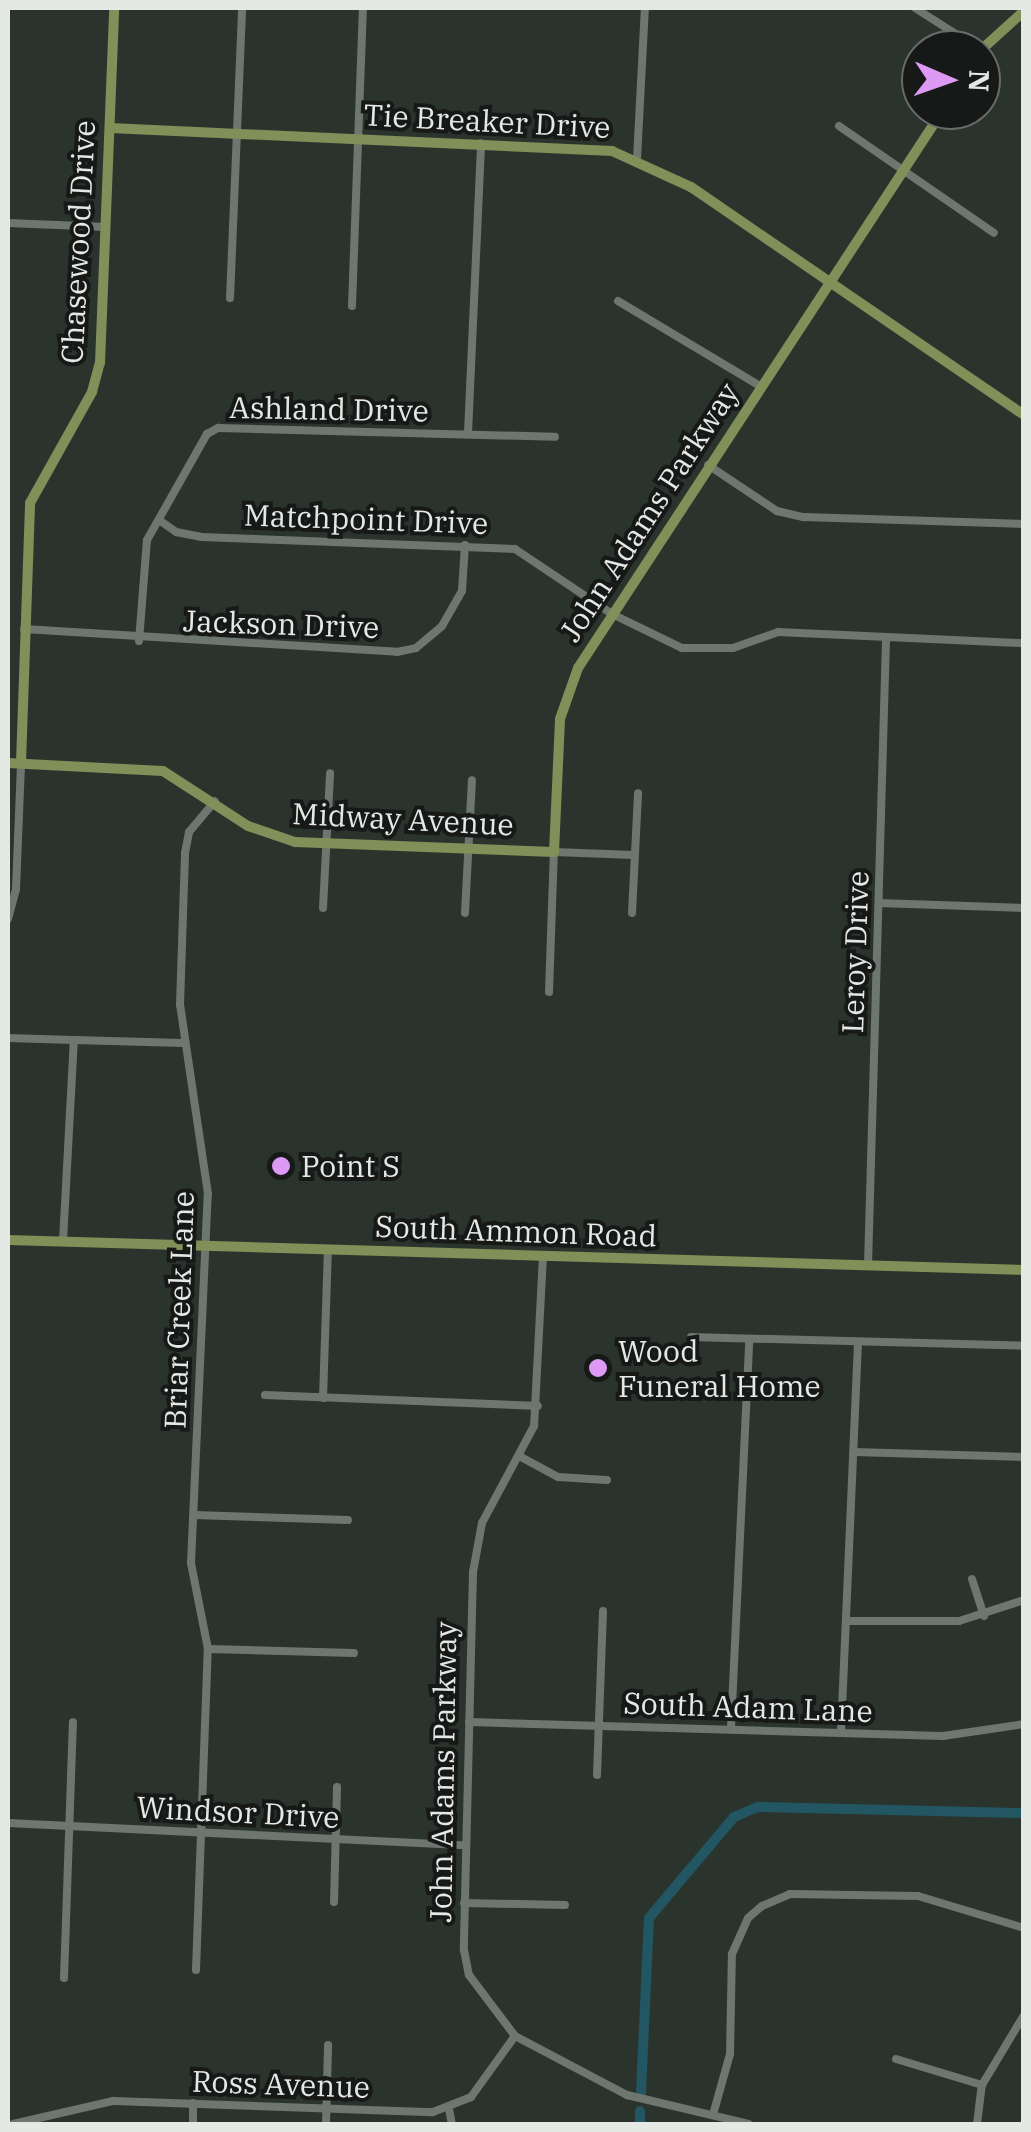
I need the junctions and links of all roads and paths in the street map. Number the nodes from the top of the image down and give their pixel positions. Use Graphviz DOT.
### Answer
graph roads {
  1 [pos="114,8"];
  2 [pos="242,8"];
  3 [pos="363,8"];
  4 [pos="644,8"];
  5 [pos="914,8"];
  6 [pos="1024,11"];
  7 [pos="949,30"];
  8 [pos="1001,32"];
  9 [pos="840,126"];
  10 [pos="110,128"];
  11 [pos="929,130"];
  12 [pos="237,133"];
  13 [pos="359,138"];
  14 [pos="481,143"];
  15 [pos="637,159"];
  16 [pos="901,170"];
  17 [pos="8,224"];
  18 [pos="106,227"];
  19 [pos="994,233"];
  20 [pos="829,279"];
  21 [pos="230,298"];
  22 [pos="618,301"];
  23 [pos="352,306"];
  24 [pos="760,386"];
  25 [pos="1024,415"];
  26 [pos="468,434"];
  27 [pos="555,437"];
  28 [pos="708,465"];
  29 [pos="159,520"];
  30 [pos="1024,524"];
  31 [pos="465,545"];
  32 [pos="612,614"];
  33 [pos="24,629"];
  34 [pos="139,640"];
  35 [pos="886,640"];
  36 [pos="1024,644"];
  37 [pos="8,762"];
  38 [pos="21,763"];
  39 [pos="330,773"];
  40 [pos="472,780"];
  41 [pos="638,793"];
  42 [pos="215,801"];
  43 [pos="327,843"];
  44 [pos="468,848"];
  45 [pos="554,852"];
  46 [pos="634,855"];
  47 [pos="878,903"];
  48 [pos="323,908"];
  49 [pos="1024,908"];
  50 [pos="465,912"];
  51 [pos="632,913"];
  52 [pos="8,919"];
  53 [pos="549,992"];
  54 [pos="8,1038"];
  55 [pos="74,1040"];
  56 [pos="182,1043"];
  57 [pos="8,1240"];
  58 [pos="64,1241"];
  59 [pos="207,1246"];
  60 [pos="328,1251"];
  61 [pos="543,1256"];
  62 [pos="868,1265"];
  63 [pos="1024,1270"];
  64 [pos="691,1337"];
  65 [pos="749,1340"];
  66 [pos="858,1342"];
  67 [pos="1024,1346"];
  68 [pos="265,1395"];
  69 [pos="323,1398"];
  70 [pos="538,1406"];
  71 [pos="854,1452"];
  72 [pos="521,1457"];
  73 [pos="1024,1457"];
  74 [pos="608,1480"];
  75 [pos="194,1515"];
  76 [pos="348,1520"];
  77 [pos="972,1579"];
  78 [pos="1024,1600"];
  79 [pos="604,1611"];
  80 [pos="984,1616"];
  81 [pos="847,1621"];
  82 [pos="208,1649"];
  83 [pos="354,1653"];
  84 [pos="73,1722"];
  85 [pos="469,1722"];
  86 [pos="1024,1724"];
  87 [pos="599,1726"];
  88 [pos="731,1728"];
  89 [pos="841,1732"];
  90 [pos="597,1775"];
  91 [pos="337,1788"];
  92 [pos="8,1823"];
  93 [pos="69,1826"];
  94 [pos="202,1829"];
  95 [pos="336,1840"];
  96 [pos="466,1845"];
  97 [pos="334,1902"];
  98 [pos="464,1903"];
  99 [pos="565,1906"];
  100 [pos="1024,1928"];
  101 [pos="196,1970"];
  102 [pos="64,1978"];
  103 [pos="1024,2015"];
  104 [pos="515,2036"];
  105 [pos="328,2044"];
  106 [pos="896,2059"];
  107 [pos="982,2085"];
  108 [pos="194,2103"];
  109 [pos="326,2108"];
  110 [pos="449,2109"];
  111 [pos="714,2111"];
  112 [pos="45,2121"];
  113 [pos="13,2124"];
  114 [pos="193,2124"];
  115 [pos="326,2124"];
  116 [pos="452,2124"];
  117 [pos="749,2124"];
  118 [pos="976,2124"];
  1 -- 10 [label="street, Chasewood Drive"];
  2 -- 12 [label="street"];
  3 -- 13 [label="street"];
  4 -- 15 [label="street"];
  5 -- 7 [label="street"];
  6 -- 8 [label="street"];
  9 -- 16 [label="street"];
  10 -- 12 [label="street, Tie Breaker Drive"];
  10 -- 18 [label="street, Chasewood Drive"];
  11 -- 16 [label="street, John Adams Parkway"];
  12 -- 13 [label="street, Tie Breaker Drive"];
  12 -- 21 [label="street"];
  13 -- 14 [label="street, Tie Breaker Drive"];
  13 -- 23 [label="street"];
  14 -- 15 [label="street, Tie Breaker Drive"];
  14 -- 26 [label="street"];
  15 -- 20 [label="street, Tie Breaker Drive"];
  16 -- 19 [label="street"];
  16 -- 20 [label="street, John Adams Parkway"];
  17 -- 18 [label="street"];
  18 -- 33 [label="street, Chasewood Drive"];
  20 -- 24 [label="street, John Adams Parkway"];
  20 -- 25 [label="street, Tie Breaker Drive"];
  22 -- 24 [label="street"];
  24 -- 28 [label="street, John Adams Parkway"];
  26 -- 27 [label="street, Ashland Drive"];
  26 -- 29 [label="street, Ashland Drive"];
  28 -- 30 [label="street"];
  28 -- 32 [label="street, John Adams Parkway"];
  29 -- 31 [label="street, Matchpoint Drive"];
  29 -- 34 [label="street, Ashland Drive"];
  31 -- 32 [label="street, Matchpoint Drive"];
  31 -- 34 [label="street, Jackson Drive"];
  32 -- 35 [label="street, Matchpoint Drive"];
  32 -- 45 [label="street, John Adams Parkway"];
  33 -- 34 [label="street, Jackson Drive"];
  33 -- 38 [label="street, Chasewood Drive"];
  35 -- 36 [label="street, Matchpoint Drive"];
  35 -- 47 [label="street, Leroy Drive"];
  37 -- 38 [label="street, Midway Avenue"];
  38 -- 42 [label="street, Midway Avenue"];
  38 -- 52 [label="street"];
  39 -- 43 [label="street"];
  40 -- 44 [label="street"];
  41 -- 46 [label="street"];
  42 -- 43 [label="street, Midway Avenue"];
  42 -- 56 [label="street, Briar Creek Lane"];
  43 -- 44 [label="street, Midway Avenue"];
  43 -- 48 [label="street"];
  44 -- 45 [label="street, Midway Avenue"];
  44 -- 50 [label="street"];
  45 -- 46 [label="street, Midway Avenue"];
  45 -- 53 [label="street, John Adams Parkway"];
  46 -- 51 [label="street"];
  47 -- 49 [label="street"];
  47 -- 62 [label="street, Leroy Drive"];
  54 -- 55 [label="street"];
  55 -- 56 [label="street"];
  55 -- 58 [label="street"];
  56 -- 59 [label="street, Briar Creek Lane"];
  57 -- 58 [label="street, South Ammon Road"];
  58 -- 59 [label="street, South Ammon Road"];
  59 -- 60 [label="street, South Ammon Road"];
  59 -- 75 [label="street, Briar Creek Lane"];
  60 -- 61 [label="street, South Ammon Road"];
  60 -- 69 [label="street"];
  61 -- 62 [label="street, South Ammon Road"];
  61 -- 70 [label="street, John Adams Parkway"];
  62 -- 63 [label="street, South Ammon Road"];
  64 -- 65 [label="street"];
  65 -- 66 [label="street"];
  65 -- 88 [label="street"];
  66 -- 67 [label="street"];
  66 -- 71 [label="street"];
  68 -- 69 [label="street"];
  69 -- 70 [label="street"];
  70 -- 72 [label="street, John Adams Parkway"];
  71 -- 73 [label="street"];
  71 -- 81 [label="street"];
  72 -- 74 [label="street"];
  72 -- 85 [label="street, John Adams Parkway"];
  75 -- 76 [label="street"];
  75 -- 82 [label="street, Briar Creek Lane"];
  77 -- 80 [label="street"];
  78 -- 80 [label="street"];
  79 -- 87 [label="street"];
  80 -- 81 [label="street"];
  81 -- 89 [label="street"];
  82 -- 83 [label="street"];
  82 -- 94 [label="street, Briar Creek Lane"];
  84 -- 93 [label="street"];
  85 -- 87 [label="street, South Adam Lane"];
  85 -- 96 [label="street, John Adams Parkway"];
  86 -- 89 [label="street, South Adam Lane"];
  87 -- 88 [label="street, South Adam Lane"];
  87 -- 90 [label="street"];
  88 -- 89 [label="street, South Adam Lane"];
  91 -- 95 [label="street"];
  92 -- 93 [label="street, Windsor Drive"];
  93 -- 94 [label="street, Windsor Drive"];
  93 -- 102 [label="street"];
  94 -- 95 [label="street, Windsor Drive"];
  94 -- 101 [label="street, Briar Creek Lane"];
  95 -- 96 [label="street, Windsor Drive"];
  95 -- 97 [label="street"];
  96 -- 98 [label="street, John Adams Parkway"];
  98 -- 99 [label="street"];
  98 -- 104 [label="street, John Adams Parkway"];
  100 -- 111 [label="street"];
  103 -- 107 [label="street"];
  104 -- 110 [label="street"];
  104 -- 111 [label="street, John Adams Parkway"];
  105 -- 109 [label="street"];
  106 -- 107 [label="street"];
  107 -- 118 [label="street"];
  108 -- 109 [label="street, Ross Avenue"];
  108 -- 112 [label="street, Ross Avenue"];
  108 -- 114 [label="street"];
  109 -- 110 [label="street, Ross Avenue"];
  109 -- 115 [label="street"];
  110 -- 116 [label="street"];
  111 -- 117 [label="street, John Adams Parkway"];
  112 -- 113 [label="street, Ross Avenue"];
}
